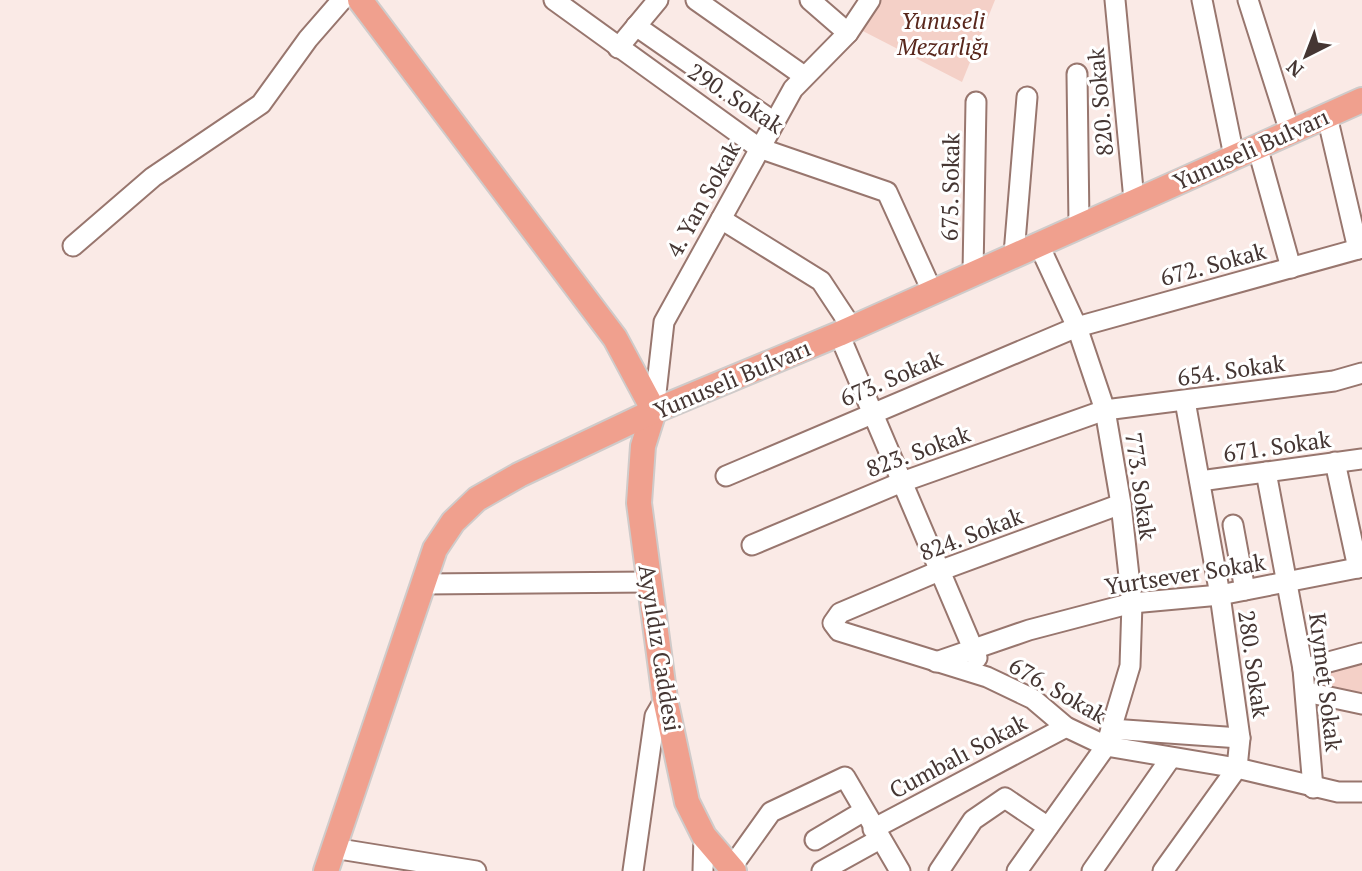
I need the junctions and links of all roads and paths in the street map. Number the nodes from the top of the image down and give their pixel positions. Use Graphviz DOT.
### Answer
graph roads {
  1 [pos="342,0"];
  2 [pos="360,0"];
  3 [pos="554,0"];
  4 [pos="658,0"];
  5 [pos="696,0"];
  6 [pos="810,0"];
  7 [pos="870,0"];
  8 [pos="1115,0"];
  9 [pos="1202,0"];
  10 [pos="1248,0"];
  11 [pos="636,26"];
  12 [pos="848,33"];
  13 [pos="618,48"];
  14 [pos="1077,74"];
  15 [pos="804,76"];
  16 [pos="1027,97"];
  17 [pos="1362,100"];
  18 [pos="976,102"];
  19 [pos="1327,116"];
  20 [pos="774,122"];
  21 [pos="1290,132"];
  22 [pos="1257,146"];
  23 [pos="759,148"];
  24 [pos="1234,156"];
  25 [pos="1134,200"];
  26 [pos="721,219"];
  27 [pos="1079,225"];
  28 [pos="1038,243"];
  29 [pos="74,246"];
  30 [pos="1360,249"];
  31 [pos="1014,254"];
  32 [pos="1291,268"];
  33 [pos="973,273"];
  34 [pos="932,291"];
  35 [pos="1077,327"];
  36 [pos="846,331"];
  37 [pos="1362,373"];
  38 [pos="1185,401"];
  39 [pos="1105,410"];
  40 [pos="654,411"];
  41 [pos="872,413"];
  42 [pos="1362,459"];
  43 [pos="1335,463"];
  44 [pos="1266,472"];
  45 [pos="726,476"];
  46 [pos="1199,481"];
  47 [pos="902,482"];
  48 [pos="1121,504"];
  49 [pos="1233,525"];
  50 [pos="752,545"];
  51 [pos="1360,568"];
  52 [pos="939,571"];
  53 [pos="649,582"];
  54 [pos="1287,583"];
  55 [pos="423,584"];
  56 [pos="1245,590"];
  57 [pos="1220,595"];
  58 [pos="1132,603"];
  59 [pos="840,613"];
  60 [pos="972,649"];
  61 [pos="1362,653"];
  62 [pos="936,662"];
  63 [pos="1303,669"];
  64 [pos="987,677"];
  65 [pos="1306,692"];
  66 [pos="665,699"];
  67 [pos="1362,704"];
  68 [pos="1066,727"];
  69 [pos="1108,737"];
  70 [pos="1240,738"];
  71 [pos="1170,759"];
  72 [pos="1237,768"];
  73 [pos="1313,788"];
  74 [pos="1362,792"];
  75 [pos="864,811"];
  76 [pos="1048,827"];
  77 [pos="876,834"];
  78 [pos="704,836"];
  79 [pos="815,840"];
  80 [pos="329,860"];
  81 [pos="890,868"];
  82 [pos="732,869"];
  83 [pos="476,871"];
  84 [pos="633,871"];
  85 [pos="703,871"];
  86 [pos="822,871"];
  87 [pos="939,871"];
  88 [pos="1017,871"];
  89 [pos="1092,871"];
  90 [pos="1163,871"];
  1 -- 29 [label="street"];
  2 -- 40 [label="main road"];
  3 -- 13 [label="street, 290. Sokak"];
  4 -- 11 [label="street"];
  5 -- 15 [label="street"];
  6 -- 12 [label="street"];
  7 -- 12 [label="street, 4. Yan Sokak"];
  8 -- 25 [label="street, 820. Sokak"];
  9 -- 24 [label="street"];
  10 -- 21 [label="street"];
  11 -- 13 [label="street"];
  11 -- 20 [label="street"];
  12 -- 15 [label="street, 4. Yan Sokak"];
  13 -- 23 [label="street, 290. Sokak"];
  14 -- 27 [label="street"];
  15 -- 20 [label="street, 4. Yan Sokak"];
  16 -- 31 [label="street"];
  17 -- 19 [label="main road, Yunuseli Bulvarı"];
  18 -- 33 [label="street, 675. Sokak"];
  19 -- 21 [label="main road, Yunuseli Bulvarı"];
  19 -- 30 [label="street"];
  20 -- 23 [label="street, 4. Yan Sokak"];
  21 -- 22 [label="main road, Yunuseli Bulvarı"];
  22 -- 24 [label="main road, Yunuseli Bulvarı"];
  22 -- 32 [label="street"];
  23 -- 26 [label="street, 4. Yan Sokak"];
  23 -- 34 [label="street, 290. Sokak"];
  24 -- 25 [label="main road, Yunuseli Bulvarı"];
  25 -- 27 [label="main road, Yunuseli Bulvarı"];
  26 -- 36 [label="street"];
  26 -- 40 [label="street, 4. Yan Sokak"];
  27 -- 28 [label="main road, Yunuseli Bulvarı"];
  28 -- 31 [label="main road, Yunuseli Bulvarı"];
  28 -- 35 [label="street, 773. Sokak"];
  30 -- 32 [label="street, 672. Sokak"];
  31 -- 33 [label="main road, Yunuseli Bulvarı"];
  32 -- 35 [label="street, 672. Sokak"];
  33 -- 34 [label="main road, Yunuseli Bulvarı"];
  34 -- 36 [label="main road, Yunuseli Bulvarı"];
  35 -- 39 [label="street, 773. Sokak"];
  35 -- 41 [label="street, 673. Sokak"];
  36 -- 40 [label="main road, Yunuseli Bulvarı"];
  36 -- 41 [label="street"];
  37 -- 38 [label="street, 654. Sokak"];
  38 -- 39 [label="street, 654. Sokak"];
  38 -- 46 [label="street, 280. Sokak"];
  39 -- 47 [label="street, 823. Sokak"];
  39 -- 48 [label="street, 773. Sokak"];
  40 -- 53 [label="main road, Ayyıldız Caddesi"];
  40 -- 55 [label="main road, Yunuseli Bulvarı"];
  41 -- 45 [label="street, 673. Sokak"];
  41 -- 47 [label="street"];
  42 -- 43 [label="street, 671. Sokak"];
  43 -- 44 [label="street, 671. Sokak"];
  43 -- 51 [label="street"];
  44 -- 46 [label="street, 671. Sokak"];
  44 -- 54 [label="street, Kıymet Sokak"];
  46 -- 57 [label="street, 280. Sokak"];
  47 -- 50 [label="street, 823. Sokak"];
  47 -- 52 [label="street"];
  48 -- 52 [label="street, 824. Sokak"];
  48 -- 58 [label="street, 773. Sokak"];
  49 -- 56 [label="street"];
  51 -- 54 [label="street, Yurtsever Sokak"];
  52 -- 59 [label="street, 824. Sokak"];
  52 -- 60 [label="street"];
  53 -- 55 [label="street"];
  53 -- 66 [label="main road, Ayyıldız Caddesi"];
  54 -- 56 [label="street, Yurtsever Sokak"];
  54 -- 63 [label="street, Kıymet Sokak"];
  55 -- 80 [label="main road, Yunuseli Bulvarı"];
  56 -- 57 [label="street, Yurtsever Sokak"];
  57 -- 58 [label="street, Yurtsever Sokak"];
  57 -- 70 [label="street, 280. Sokak"];
  58 -- 60 [label="street, Yurtsever Sokak"];
  58 -- 69 [label="street, 773. Sokak"];
  59 -- 62 [label="street, 676. Sokak"];
  60 -- 62 [label="street, Yurtsever Sokak"];
  60 -- 64 [label="street"];
  61 -- 63 [label="street"];
  62 -- 64 [label="street, 676. Sokak"];
  63 -- 65 [label="street, Kıymet Sokak"];
  64 -- 68 [label="street, 676. Sokak"];
  65 -- 67 [label="street"];
  65 -- 73 [label="street, Kıymet Sokak"];
  66 -- 78 [label="main road, Ayyıldız Caddesi"];
  66 -- 84 [label="street"];
  68 -- 69 [label="street, 676. Sokak"];
  68 -- 77 [label="street, Cumbalı Sokak"];
  69 -- 70 [label="street"];
  69 -- 71 [label="street, 676. Sokak"];
  69 -- 76 [label="street, 773. Sokak"];
  70 -- 72 [label="street, 280. Sokak"];
  71 -- 72 [label="street, 676. Sokak"];
  71 -- 89 [label="street"];
  72 -- 73 [label="street, 676. Sokak"];
  72 -- 90 [label="street"];
  73 -- 74 [label="street, 676. Sokak"];
  75 -- 77 [label="street"];
  75 -- 79 [label="street"];
  75 -- 82 [label="street"];
  76 -- 87 [label="street"];
  76 -- 88 [label="street, 773. Sokak"];
  77 -- 81 [label="street"];
  77 -- 86 [label="street, Cumbalı Sokak"];
  78 -- 82 [label="main road, Ayyıldız Caddesi"];
  78 -- 85 [label="street"];
  80 -- 83 [label="street"];
}
